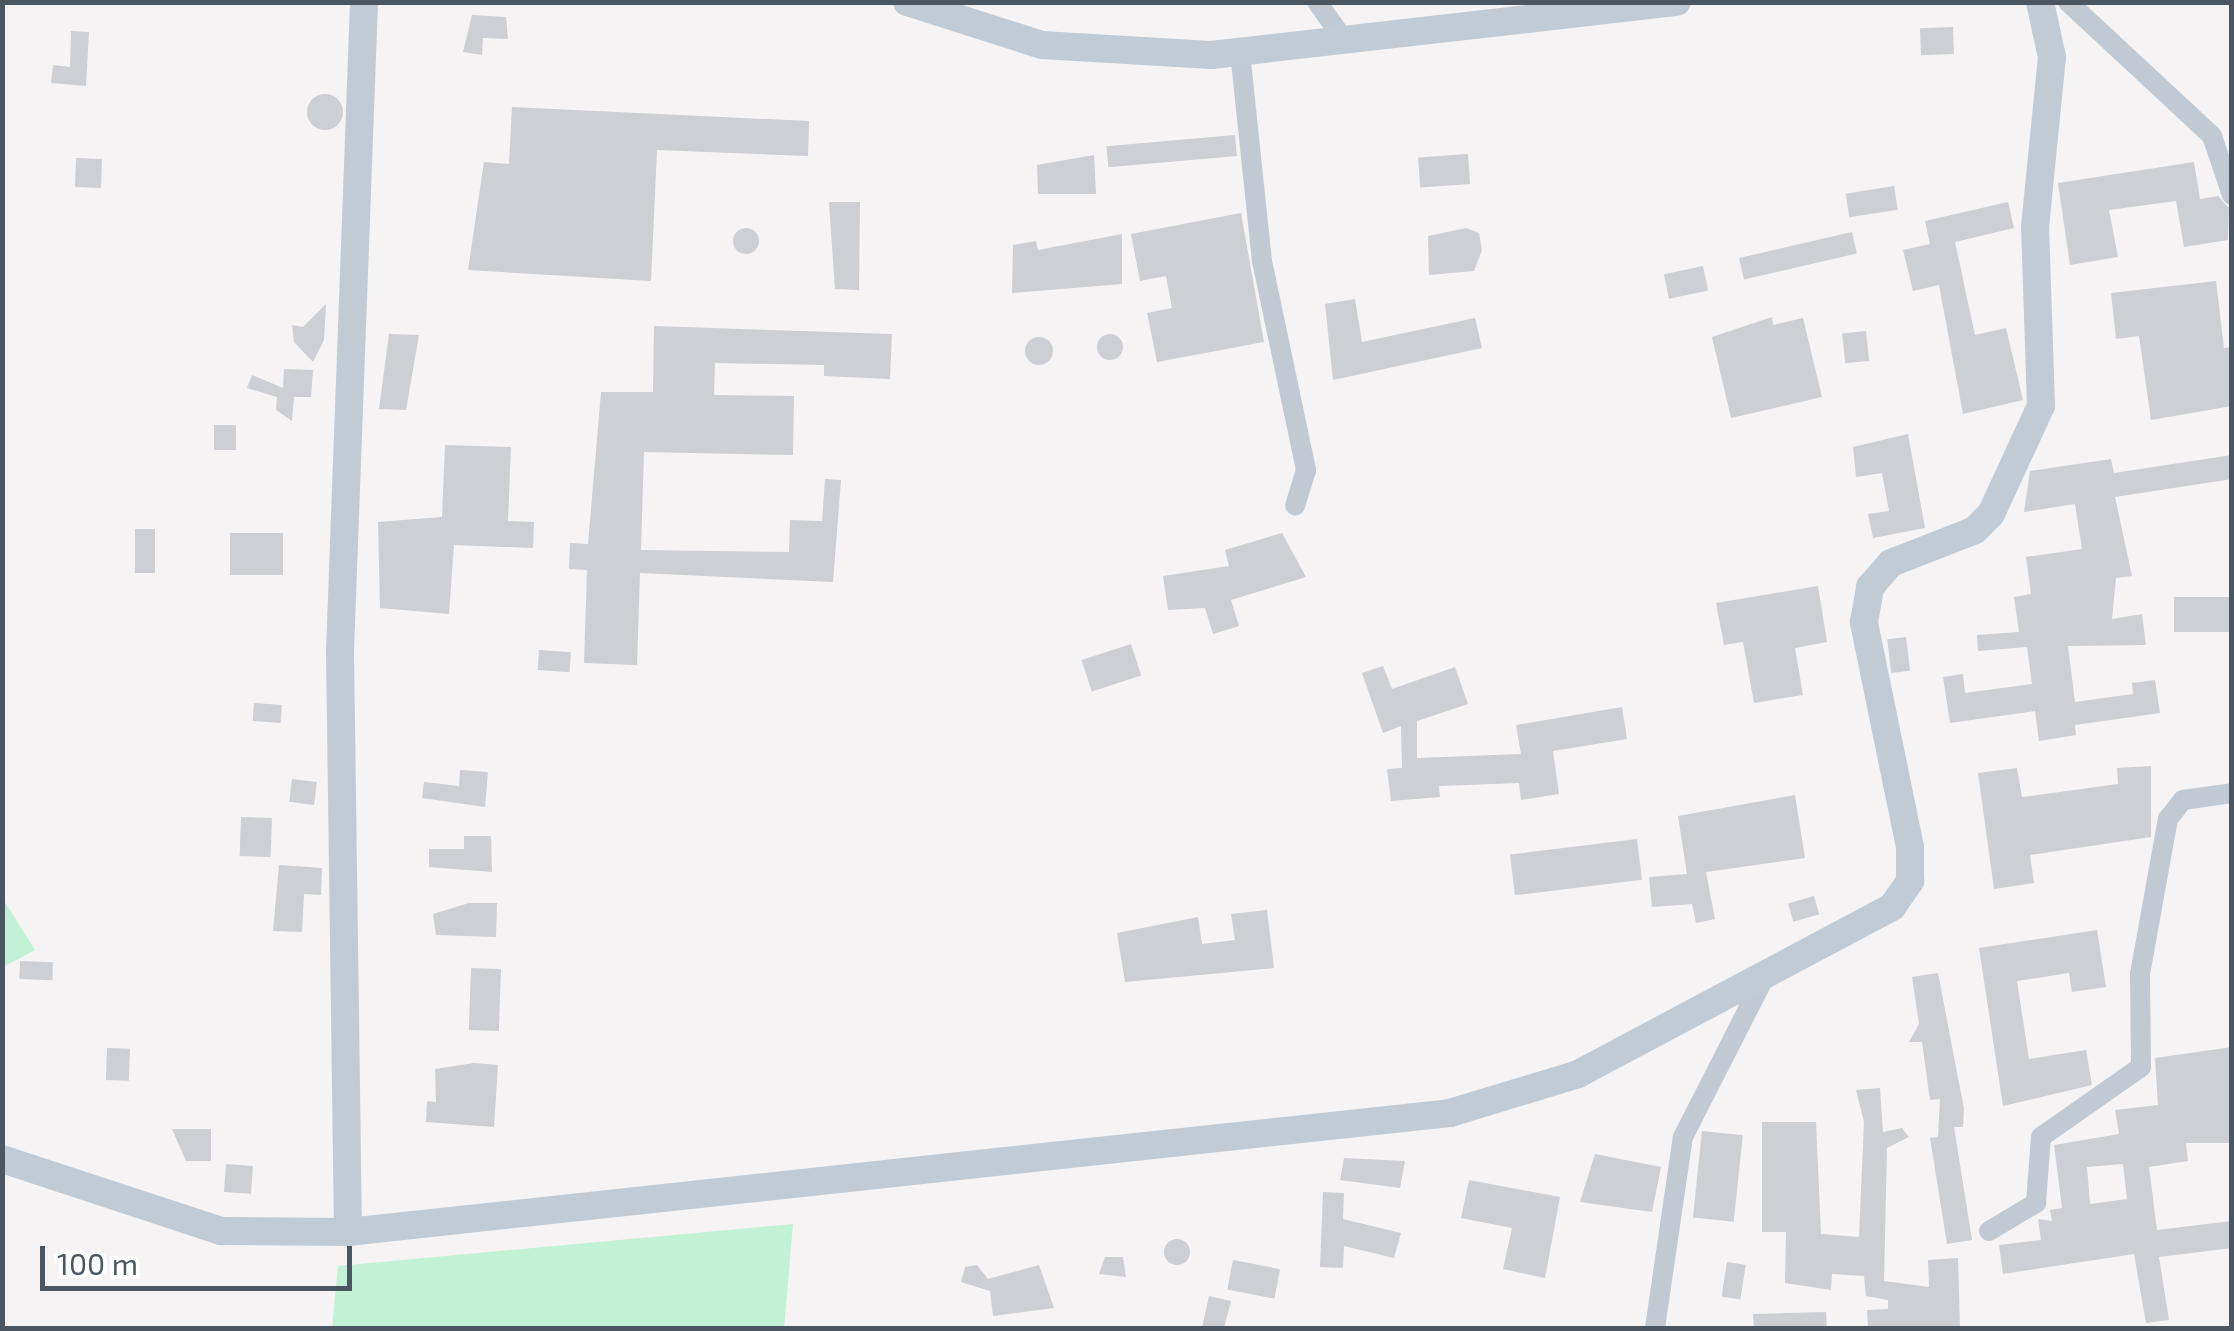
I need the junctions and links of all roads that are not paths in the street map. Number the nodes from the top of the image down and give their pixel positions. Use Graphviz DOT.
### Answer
graph roads {
  1 [pos="364,2"];
  2 [pos="907,2"];
  3 [pos="1317,2"];
  4 [pos="1677,2"];
  5 [pos="2040,2"];
  6 [pos="2068,2"];
  7 [pos="1344,40"];
  8 [pos="1240,52"];
  9 [pos="2232,195"];
  10 [pos="1295,505"];
  11 [pos="2232,793"];
  12 [pos="1764,978"];
  13 [pos="2,1158"];
  14 [pos="1989,1231"];
  15 [pos="348,1232"];
  16 [pos="1654,1328"];
  1 -- 15 [label="street"];
  2 -- 8 [label="street"];
  3 -- 7 [label="street"];
  4 -- 7 [label="street"];
  5 -- 12 [label="street"];
  6 -- 9 [label="street"];
  7 -- 8 [label="street"];
  8 -- 10 [label="street"];
  11 -- 14 [label="street"];
  12 -- 15 [label="street"];
  12 -- 16 [label="street"];
  13 -- 15 [label="street"];
}
